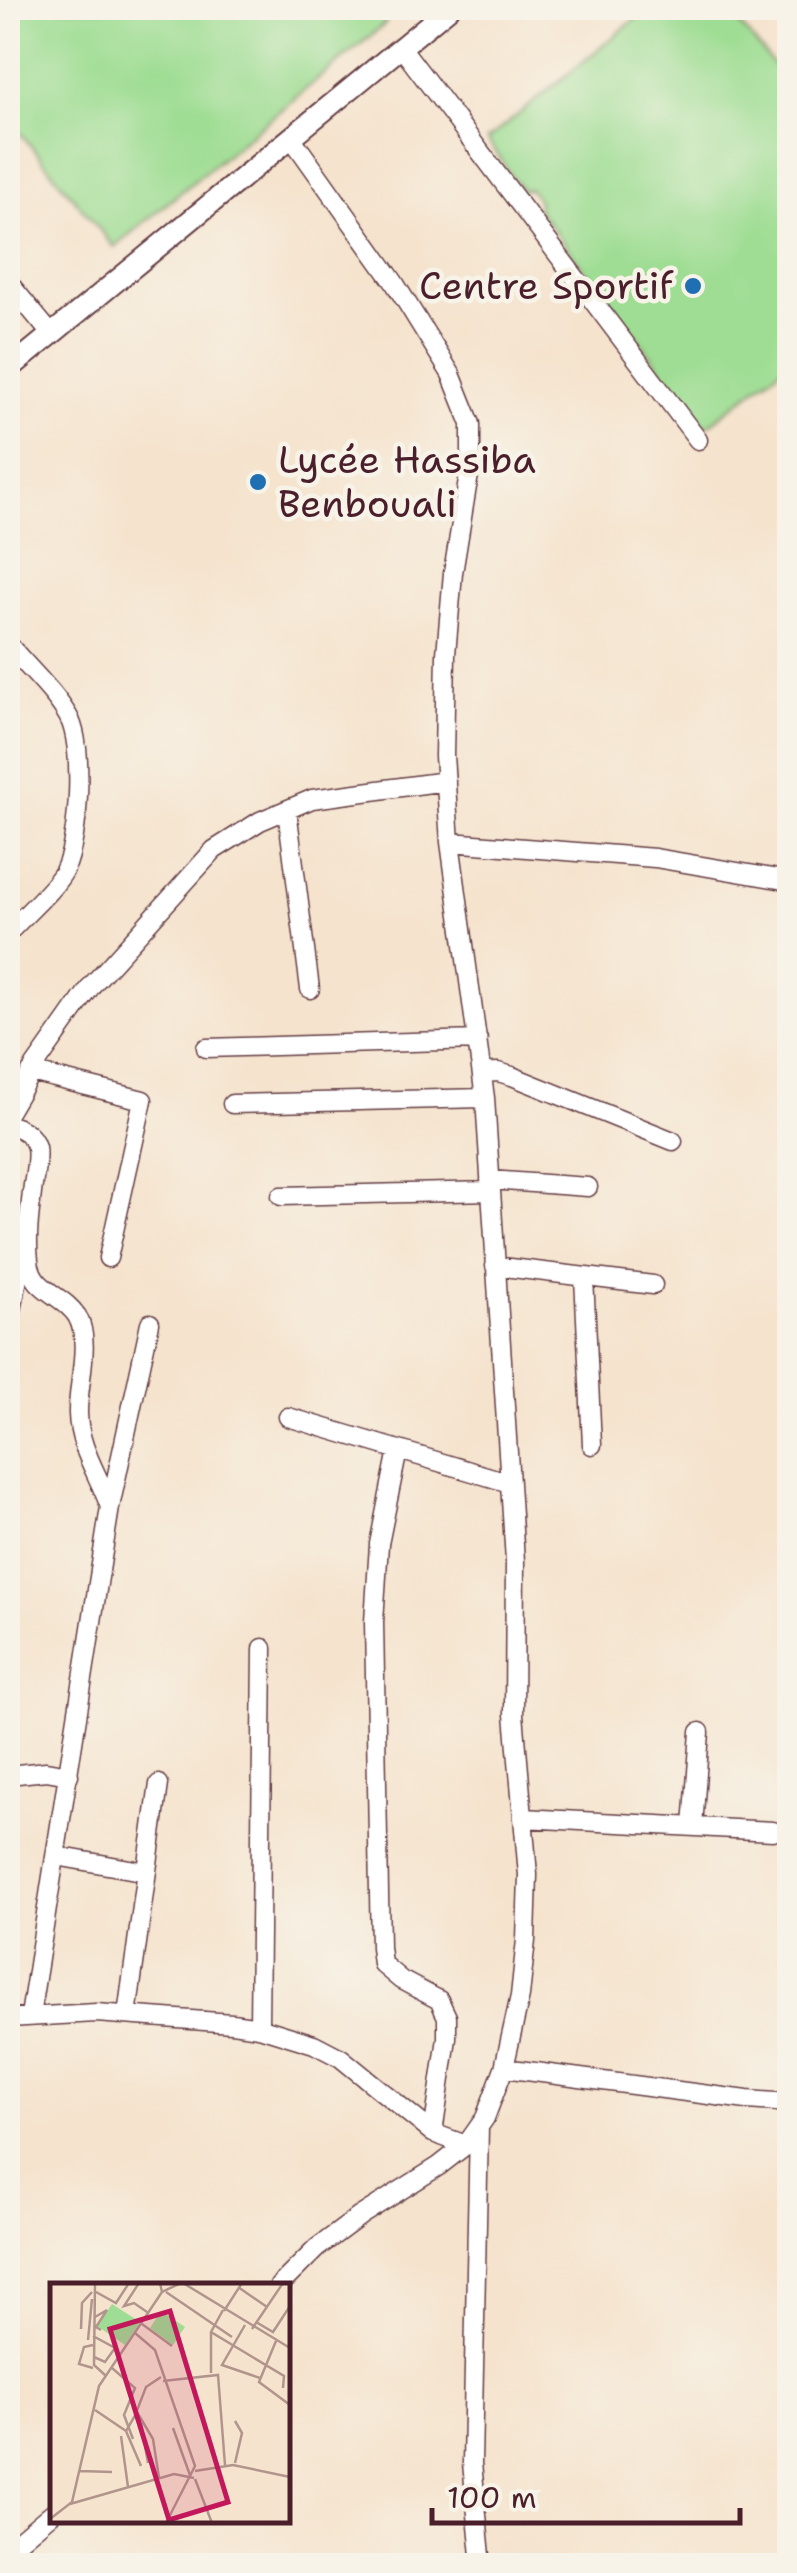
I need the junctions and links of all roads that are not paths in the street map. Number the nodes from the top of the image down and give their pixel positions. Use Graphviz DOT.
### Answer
graph roads {
  1 [pos="449,8"];
  2 [pos="400,47"];
  3 [pos="291,137"];
  4 [pos="8,282"];
  5 [pos="51,334"];
  6 [pos="8,370"];
  7 [pos="698,440"];
  8 [pos="8,644"];
  9 [pos="446,781"];
  10 [pos="287,810"];
  11 [pos="450,842"];
  12 [pos="790,881"];
  13 [pos="8,933"];
  14 [pos="310,989"];
  15 [pos="478,1040"];
  16 [pos="206,1048"];
  17 [pos="31,1072"];
  18 [pos="482,1073"];
  19 [pos="485,1098"];
  20 [pos="232,1104"];
  21 [pos="8,1112"];
  22 [pos="8,1125"];
  23 [pos="673,1141"];
  24 [pos="490,1186"];
  25 [pos="588,1187"];
  26 [pos="281,1196"];
  27 [pos="28,1231"];
  28 [pos="108,1258"];
  29 [pos="495,1266"];
  30 [pos="584,1277"];
  31 [pos="653,1285"];
  32 [pos="150,1323"];
  33 [pos="8,1332"];
  34 [pos="288,1417"];
  35 [pos="592,1445"];
  36 [pos="398,1450"];
  37 [pos="510,1483"];
  38 [pos="110,1507"];
  39 [pos="263,1648"];
  40 [pos="700,1732"];
  41 [pos="8,1775"];
  42 [pos="69,1775"];
  43 [pos="159,1784"];
  44 [pos="523,1818"];
  45 [pos="693,1827"];
  46 [pos="773,1832"];
  47 [pos="56,1856"];
  48 [pos="147,1872"];
  49 [pos="128,2015"];
  50 [pos="30,2016"];
  51 [pos="8,2018"];
  52 [pos="259,2027"];
  53 [pos="504,2068"];
  54 [pos="790,2103"];
  55 [pos="480,2126"];
  56 [pos="433,2133"];
  57 [pos="466,2144"];
  58 [pos="282,2283"];
  59 [pos="50,2515"];
  60 [pos="8,2550"];
  61 [pos="482,2566"];
  1 -- 2 [label="street"];
  2 -- 3 [label="street"];
  2 -- 7 [label="street"];
  3 -- 5 [label="street"];
  3 -- 9 [label="street"];
  4 -- 5 [label="street"];
  5 -- 6 [label="street"];
  8 -- 13 [label="street"];
  9 -- 10 [label="street"];
  9 -- 11 [label="street"];
  10 -- 14 [label="street"];
  10 -- 17 [label="street"];
  11 -- 12 [label="street"];
  11 -- 15 [label="street"];
  15 -- 16 [label="street"];
  15 -- 18 [label="street"];
  17 -- 21 [label="street"];
  17 -- 28 [label="street"];
  18 -- 19 [label="street"];
  18 -- 23 [label="street"];
  19 -- 20 [label="street"];
  19 -- 24 [label="street"];
  22 -- 27 [label="street"];
  24 -- 25 [label="street"];
  24 -- 26 [label="street"];
  24 -- 29 [label="street"];
  27 -- 33 [label="street"];
  27 -- 38 [label="street"];
  29 -- 30 [label="street"];
  29 -- 37 [label="street"];
  30 -- 31 [label="street"];
  30 -- 35 [label="street"];
  32 -- 38 [label="street"];
  34 -- 36 [label="street"];
  36 -- 37 [label="street"];
  36 -- 56 [label="street"];
  37 -- 44 [label="street"];
  38 -- 42 [label="street"];
  39 -- 52 [label="street"];
  40 -- 45 [label="street"];
  41 -- 42 [label="street"];
  42 -- 47 [label="street"];
  43 -- 48 [label="street"];
  44 -- 45 [label="street"];
  44 -- 53 [label="street"];
  45 -- 46 [label="street"];
  47 -- 48 [label="street"];
  47 -- 50 [label="street"];
  48 -- 49 [label="street"];
  49 -- 50 [label="street"];
  49 -- 52 [label="street"];
  50 -- 51 [label="street"];
  52 -- 56 [label="street"];
  53 -- 54 [label="street"];
  53 -- 55 [label="street"];
  55 -- 57 [label="street"];
  55 -- 61 [label="street"];
  56 -- 57 [label="street"];
  57 -- 58 [label="street"];
  59 -- 60 [label="street"];
}
